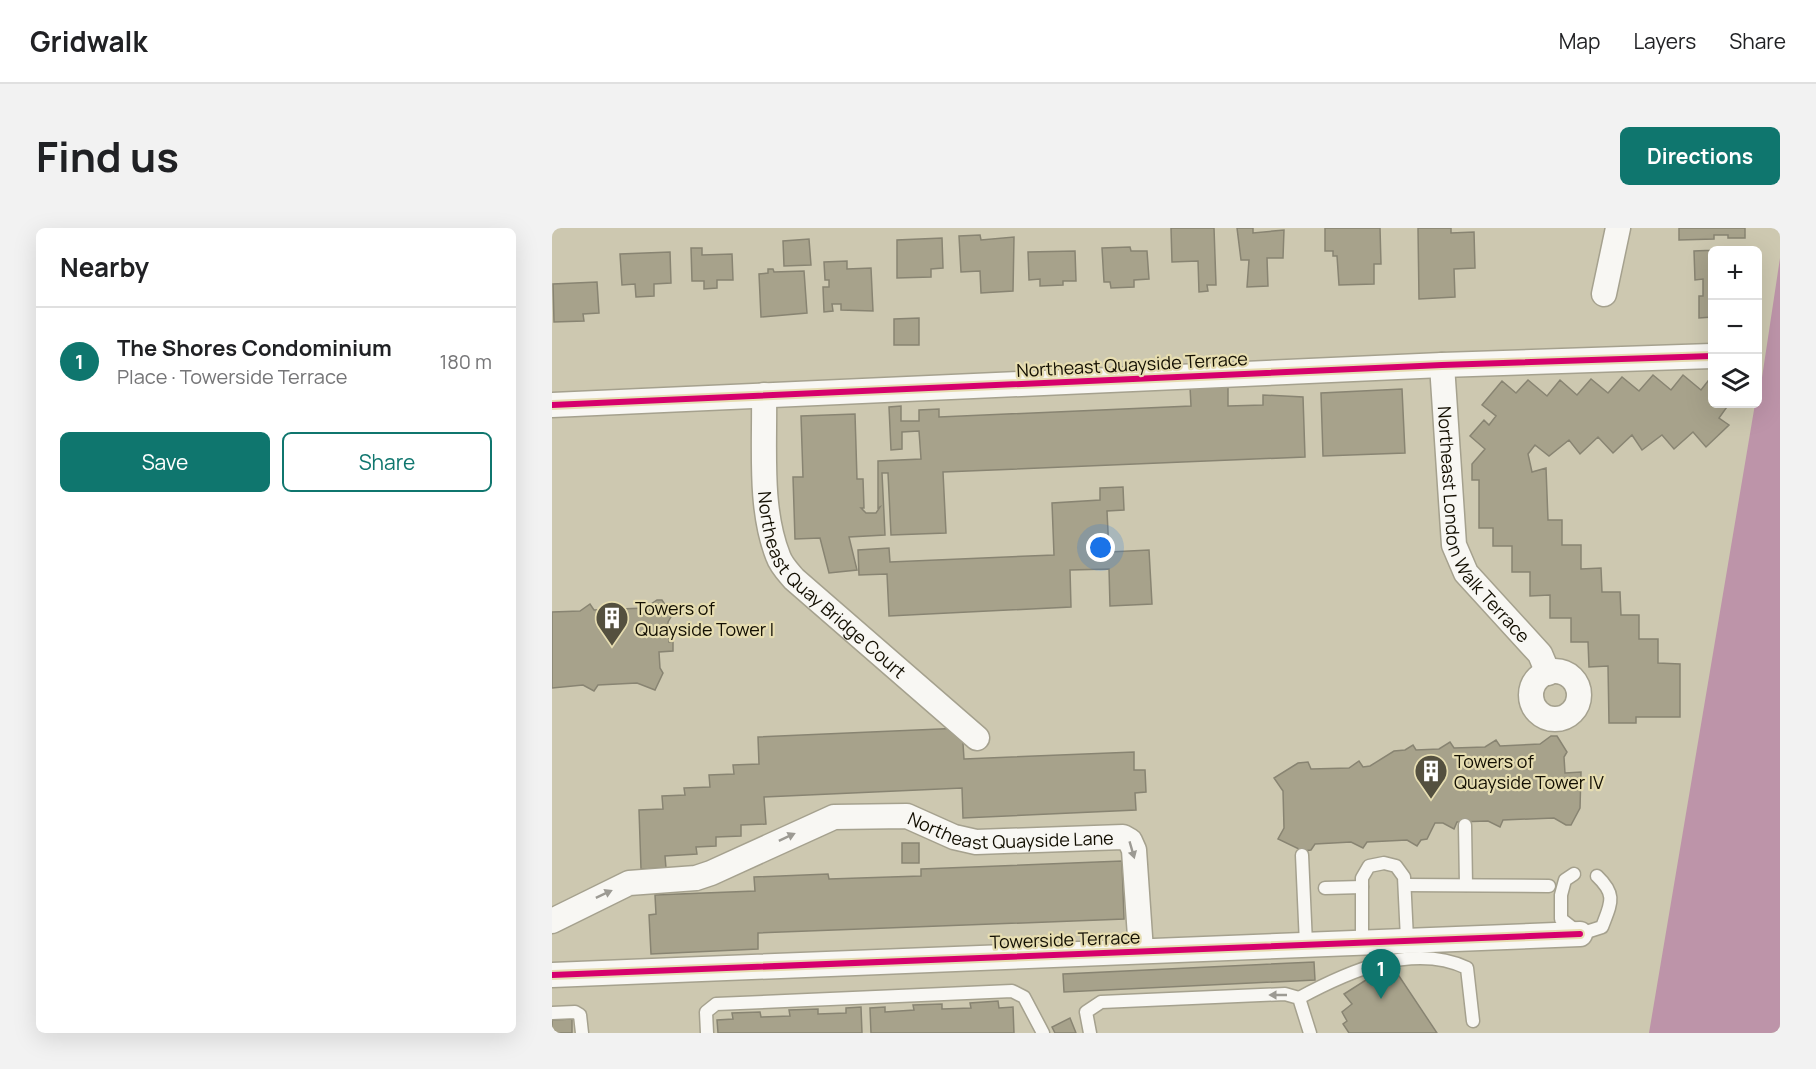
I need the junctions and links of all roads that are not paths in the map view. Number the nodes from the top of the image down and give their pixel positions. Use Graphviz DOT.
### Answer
graph roads {
  1 [pos="1618,228"];
  2 [pos="1604,294"];
  3 [pos="1708,356"];
  4 [pos="1442,365"];
  5 [pos="764,395"];
  6 [pos="552,405"];
  7 [pos="1548,673"];
  8 [pos="977,738"];
  9 [pos="1465,825"];
  10 [pos="1302,855"];
  11 [pos="1574,874"];
  12 [pos="1597,876"];
  13 [pos="1405,885"];
  14 [pos="1466,885"];
  15 [pos="1549,886"];
  16 [pos="1362,887"];
  17 [pos="1326,888"];
  18 [pos="552,921"];
  19 [pos="1580,934"];
  20 [pos="1407,939"];
  21 [pos="1362,941"];
  22 [pos="1306,944"];
  23 [pos="1141,951"];
  24 [pos="552,975"];
  25 [pos="1299,998"];
  26 [pos="552,1013"];
  27 [pos="1473,1021"];
  28 [pos="582,1033"];
  29 [pos="706,1033"];
  30 [pos="1043,1033"];
  31 [pos="1090,1033"];
  32 [pos="1310,1033"];
  1 -- 2 [label="street"];
  3 -- 4 [label="street, Northeast Quayside Terrace"];
  4 -- 5 [label="street, Northeast Quayside Terrace"];
  4 -- 7 [label="street, Northeast London Walk Terrace"];
  5 -- 6 [label="street, Northeast Quayside Terrace"];
  5 -- 8 [label="street, Northeast Quay Bridge Court"];
  9 -- 14 [label="lane"];
  10 -- 22 [label="lane"];
  11 -- 19 [label="lane"];
  12 -- 19 [label="lane"];
  13 -- 14 [label="lane"];
  13 -- 16 [label="lane"];
  13 -- 20 [label="lane"];
  14 -- 15 [label="lane"];
  16 -- 17 [label="lane"];
  16 -- 21 [label="lane"];
  18 -- 23 [label="street, Northeast Quayside Lane, one-way"];
  19 -- 20 [label="street, Towerside Terrace"];
  20 -- 21 [label="street, Towerside Terrace"];
  21 -- 22 [label="street, Towerside Terrace"];
  22 -- 23 [label="street, Towerside Terrace"];
  23 -- 24 [label="street, Towerside Terrace"];
  25 -- 27 [label="lane"];
  25 -- 31 [label="lane, one-way"];
  25 -- 32 [label="lane"];
  26 -- 28 [label="lane"];
  29 -- 30 [label="lane"];
}
